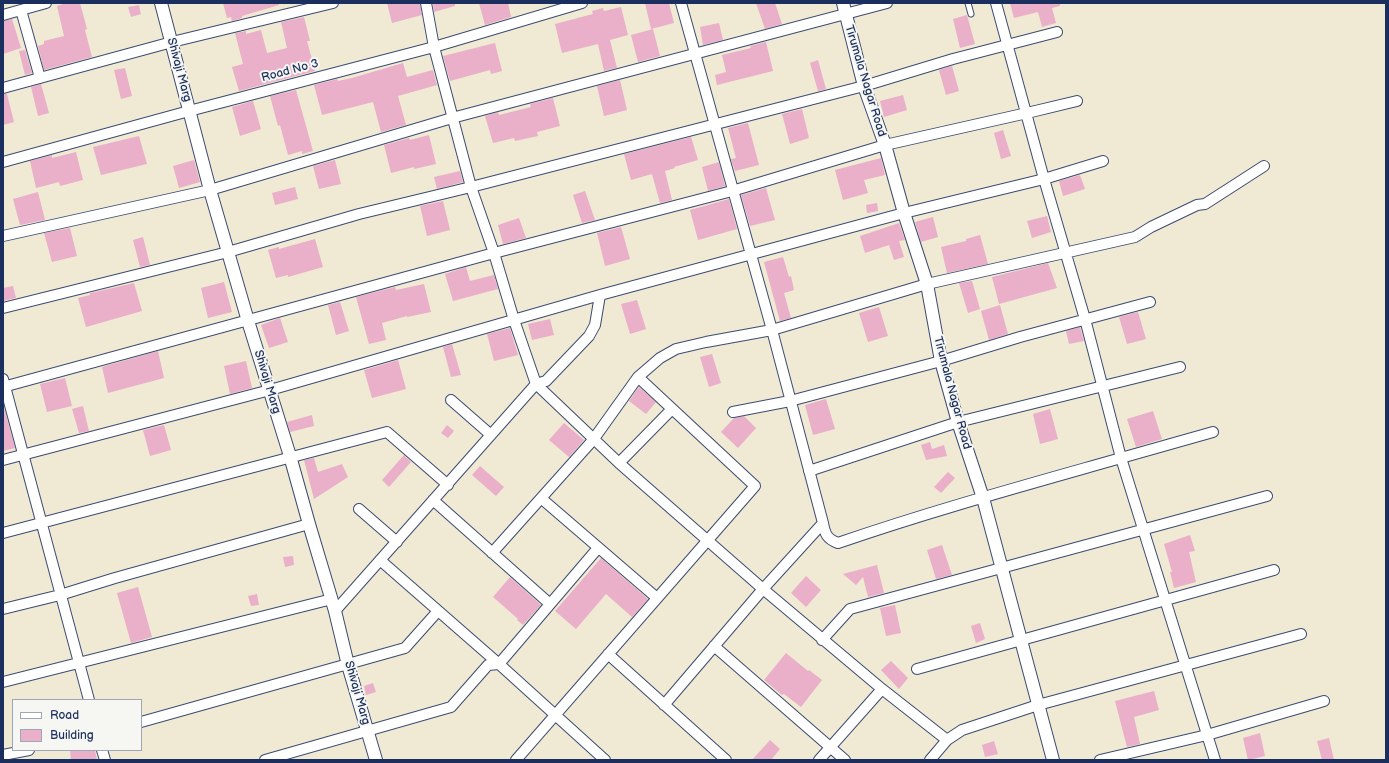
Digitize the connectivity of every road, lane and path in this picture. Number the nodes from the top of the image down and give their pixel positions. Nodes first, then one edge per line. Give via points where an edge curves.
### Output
1 (46, 3) edge
2 (161, 3) edge
3 (333, 3) edge
4 (426, 3) edge
5 (582, 3) edge
6 (680, 3) edge
7 (887, 3) edge
8 (968, 3) edge
9 (996, 3) edge
10 (844, 9) edge
11 (21, 10) junction
12 (971, 14) dead end
13 (3, 15) edge
14 (1057, 32) dead end
15 (172, 42) junction
16 (1007, 45) junction
17 (434, 47) junction
18 (694, 54) junction
19 (40, 78) junction
20 (864, 86) junction
21 (3, 88) edge
22 (1077, 101) dead end
23 (189, 111) junction
24 (1027, 113) junction
25 (452, 118) junction
26 (714, 125) junction
27 (884, 145) junction
28 (1103, 161) dead end
29 (3, 162) edge
30 (1264, 166) dead end
31 (1044, 179) junction
32 (471, 187) junction
33 (210, 190) junction
34 (732, 191) junction
35 (904, 213) junction
36 (3, 236) edge
37 (228, 252) junction
38 (1065, 252) junction
39 (494, 253) junction
40 (750, 255) junction
41 (927, 284) junction
42 (600, 295) junction
43 (1150, 302) dead end
44 (3, 308) edge
45 (1085, 319) junction
46 (248, 320) junction
47 (514, 320) junction
48 (772, 330) junction
49 (941, 361) junction
50 (1180, 367) dead end
51 (638, 377) junction
52 (4, 384) edge
53 (536, 384) junction
54 (1102, 386) junction
55 (270, 390) junction
56 (451, 400) dead end
57 (790, 401) junction
58 (672, 409) junction
59 (733, 412) dead end
60 (958, 422) junction
61 (1213, 432) dead end
62 (492, 435) junction
63 (593, 440) junction
64 (24, 455) junction
65 (290, 456) junction
66 (1121, 458) junction
67 (3, 460) edge
68 (619, 463) junction
69 (809, 471) junction
70 (448, 485) junction
71 (1268, 496) dead end
72 (983, 498) junction
73 (542, 499) junction
74 (433, 500) junction
75 (359, 509) dead end
76 (823, 522) junction
77 (42, 524) junction
78 (309, 524) junction
79 (1143, 529) junction
80 (3, 533) edge
81 (708, 540) junction
82 (397, 542) junction
83 (598, 548) junction
84 (492, 553) junction
85 (380, 560) junction
86 (1000, 568) junction
87 (1274, 570) dead end
88 (763, 589) junction
89 (60, 595) junction
90 (656, 598) junction
91 (332, 599) junction
92 (1165, 600) junction
93 (550, 604) junction
94 (3, 609) edge
95 (335, 611) junction
96 (438, 611) junction
97 (1301, 634) dead end
98 (1021, 639) junction
99 (822, 640) junction
100 (714, 646) junction
101 (608, 654) junction
102 (78, 662) junction
103 (499, 664) junction
104 (348, 665) junction
105 (1186, 666) junction
106 (917, 668) dead end
107 (3, 682) edge
108 (882, 690) junction
109 (89, 699) edge
110 (1324, 701) dead end
111 (664, 705) junction
112 (1038, 705) junction
113 (554, 715) junction
114 (142, 722) edge
115 (367, 731) junction
116 (1207, 735) junction
117 (947, 740) junction
118 (830, 747) junction
119 (25, 751) edge
120 (3, 756) edge
121 (265, 760) edge
122 (376, 760) edge
123 (516, 760) edge
124 (604, 760) edge
125 (726, 760) edge
126 (819, 760) edge
127 (845, 760) edge
128 (930, 760) edge
129 (1053, 760) edge
130 (1100, 760) edge
131 (1215, 760) edge

1 - 11 street
2 - 15 street, Shivaji Marg
3 - 15 street
4 - 17 street
5 - 17 street, Road No 3
6 - 18 street
7 - 10 street
8 - 12 lane
9 - 16 street
10 - 18 street
10 - 20 street, Tirumala Nagar Road
11 - 13 street
11 - 19 street
14 - 16 street
15 - 19 street
15 - 23 street, Shivaji Marg
16 - 20 street
16 - 24 street
17 - 23 street, Road No 3
17 - 25 street
18 - 25 street
18 - 26 street
19 - 21 street
20 - 26 street
20 - 27 street, Tirumala Nagar Road
22 - 24 street
23 - 29 street, Road No 3
23 - 33 street, Shivaji Marg
24 - 27 street
24 - 31 street
25 - 32 street
25 - 33 street
26 - 32 street
26 - 34 street
27 - 34 street
27 - 35 street, Tirumala Nagar Road
28 - 31 street
30 - 38 street via 1205,204 1197,205 1135,237
31 - 35 street
31 - 38 street
32 - 37 street via 359,214
32 - 39 street
33 - 36 street
33 - 37 street, Shivaji Marg
34 - 39 street
34 - 40 street
35 - 40 street
35 - 41 street, Tirumala Nagar Road
37 - 44 street
37 - 46 street, Shivaji Marg
38 - 41 street
38 - 45 street
39 - 46 street
39 - 47 street
40 - 42 street
40 - 48 street
41 - 48 street
41 - 49 street, Tirumala Nagar Road
42 - 47 street
42 - 53 street via 595,325 589,336 546,381
43 - 45 street
45 - 49 street
45 - 54 street
46 - 52 street
46 - 55 street, Shivaji Marg
47 - 53 street
47 - 55 street
48 - 51 street via 676,349 660,358
48 - 57 street
49 - 57 street
49 - 60 street, Tirumala Nagar Road
50 - 54 street
51 - 58 street
51 - 63 street
52 - 64 street
53 - 62 street
53 - 63 street
54 - 60 street
54 - 66 street
55 - 64 street
55 - 65 street, Shivaji Marg
56 - 62 street
57 - 59 street
57 - 69 street
58 - 68 street
58 - 81 street via 755,486
60 - 69 street
60 - 72 street, Tirumala Nagar Road
61 - 66 street
62 - 70 street
63 - 68 street
63 - 73 street
64 - 67 street
64 - 77 street
65 - 70 street via 387,432
65 - 77 street
65 - 78 street, Shivaji Marg
66 - 72 street
66 - 79 street
68 - 81 street
69 - 76 street
70 - 74 street
71 - 79 street
72 - 76 street via 838,543 826,535
72 - 86 street, Tirumala Nagar Road
73 - 83 street
73 - 84 street
74 - 82 street
74 - 84 street
75 - 82 street
76 - 88 street
77 - 80 street
77 - 89 street
78 - 89 street
78 - 91 street, Shivaji Marg
79 - 86 street
79 - 92 street
81 - 88 street
81 - 90 street
82 - 85 street
83 - 90 street
83 - 93 street
84 - 93 street
85 - 95 street
85 - 96 street
86 - 98 street, Tirumala Nagar Road
86 - 99 street via 850,609
87 - 92 street
88 - 99 street
88 - 100 street
89 - 94 street
89 - 102 street
90 - 101 street
91 - 95 street, Shivaji Marg
91 - 102 street
92 - 98 street
92 - 105 street
93 - 103 street
95 - 104 street, Shivaji Marg
96 - 103 street
96 - 104 street via 405,648
97 - 105 street
98 - 106 street
98 - 112 street, Tirumala Nagar Road
99 - 108 street
100 - 111 street
100 - 118 street
101 - 111 street
101 - 113 street
102 - 107 street
102 - 109 street
103 - 113 street
103 - 115 street via 488,665 451,707
104 - 114 street
104 - 115 street, Shivaji Marg
105 - 112 street
105 - 116 street
108 - 117 street
108 - 118 street
110 - 116 street
111 - 125 street
112 - 117 street via 962,730
112 - 129 street, Tirumala Nagar Road
113 - 123 street
113 - 124 street
115 - 121 street
115 - 122 street, Shivaji Marg
116 - 130 street
116 - 131 street
117 - 128 street
118 - 126 street
118 - 127 street
119 - 120 street

